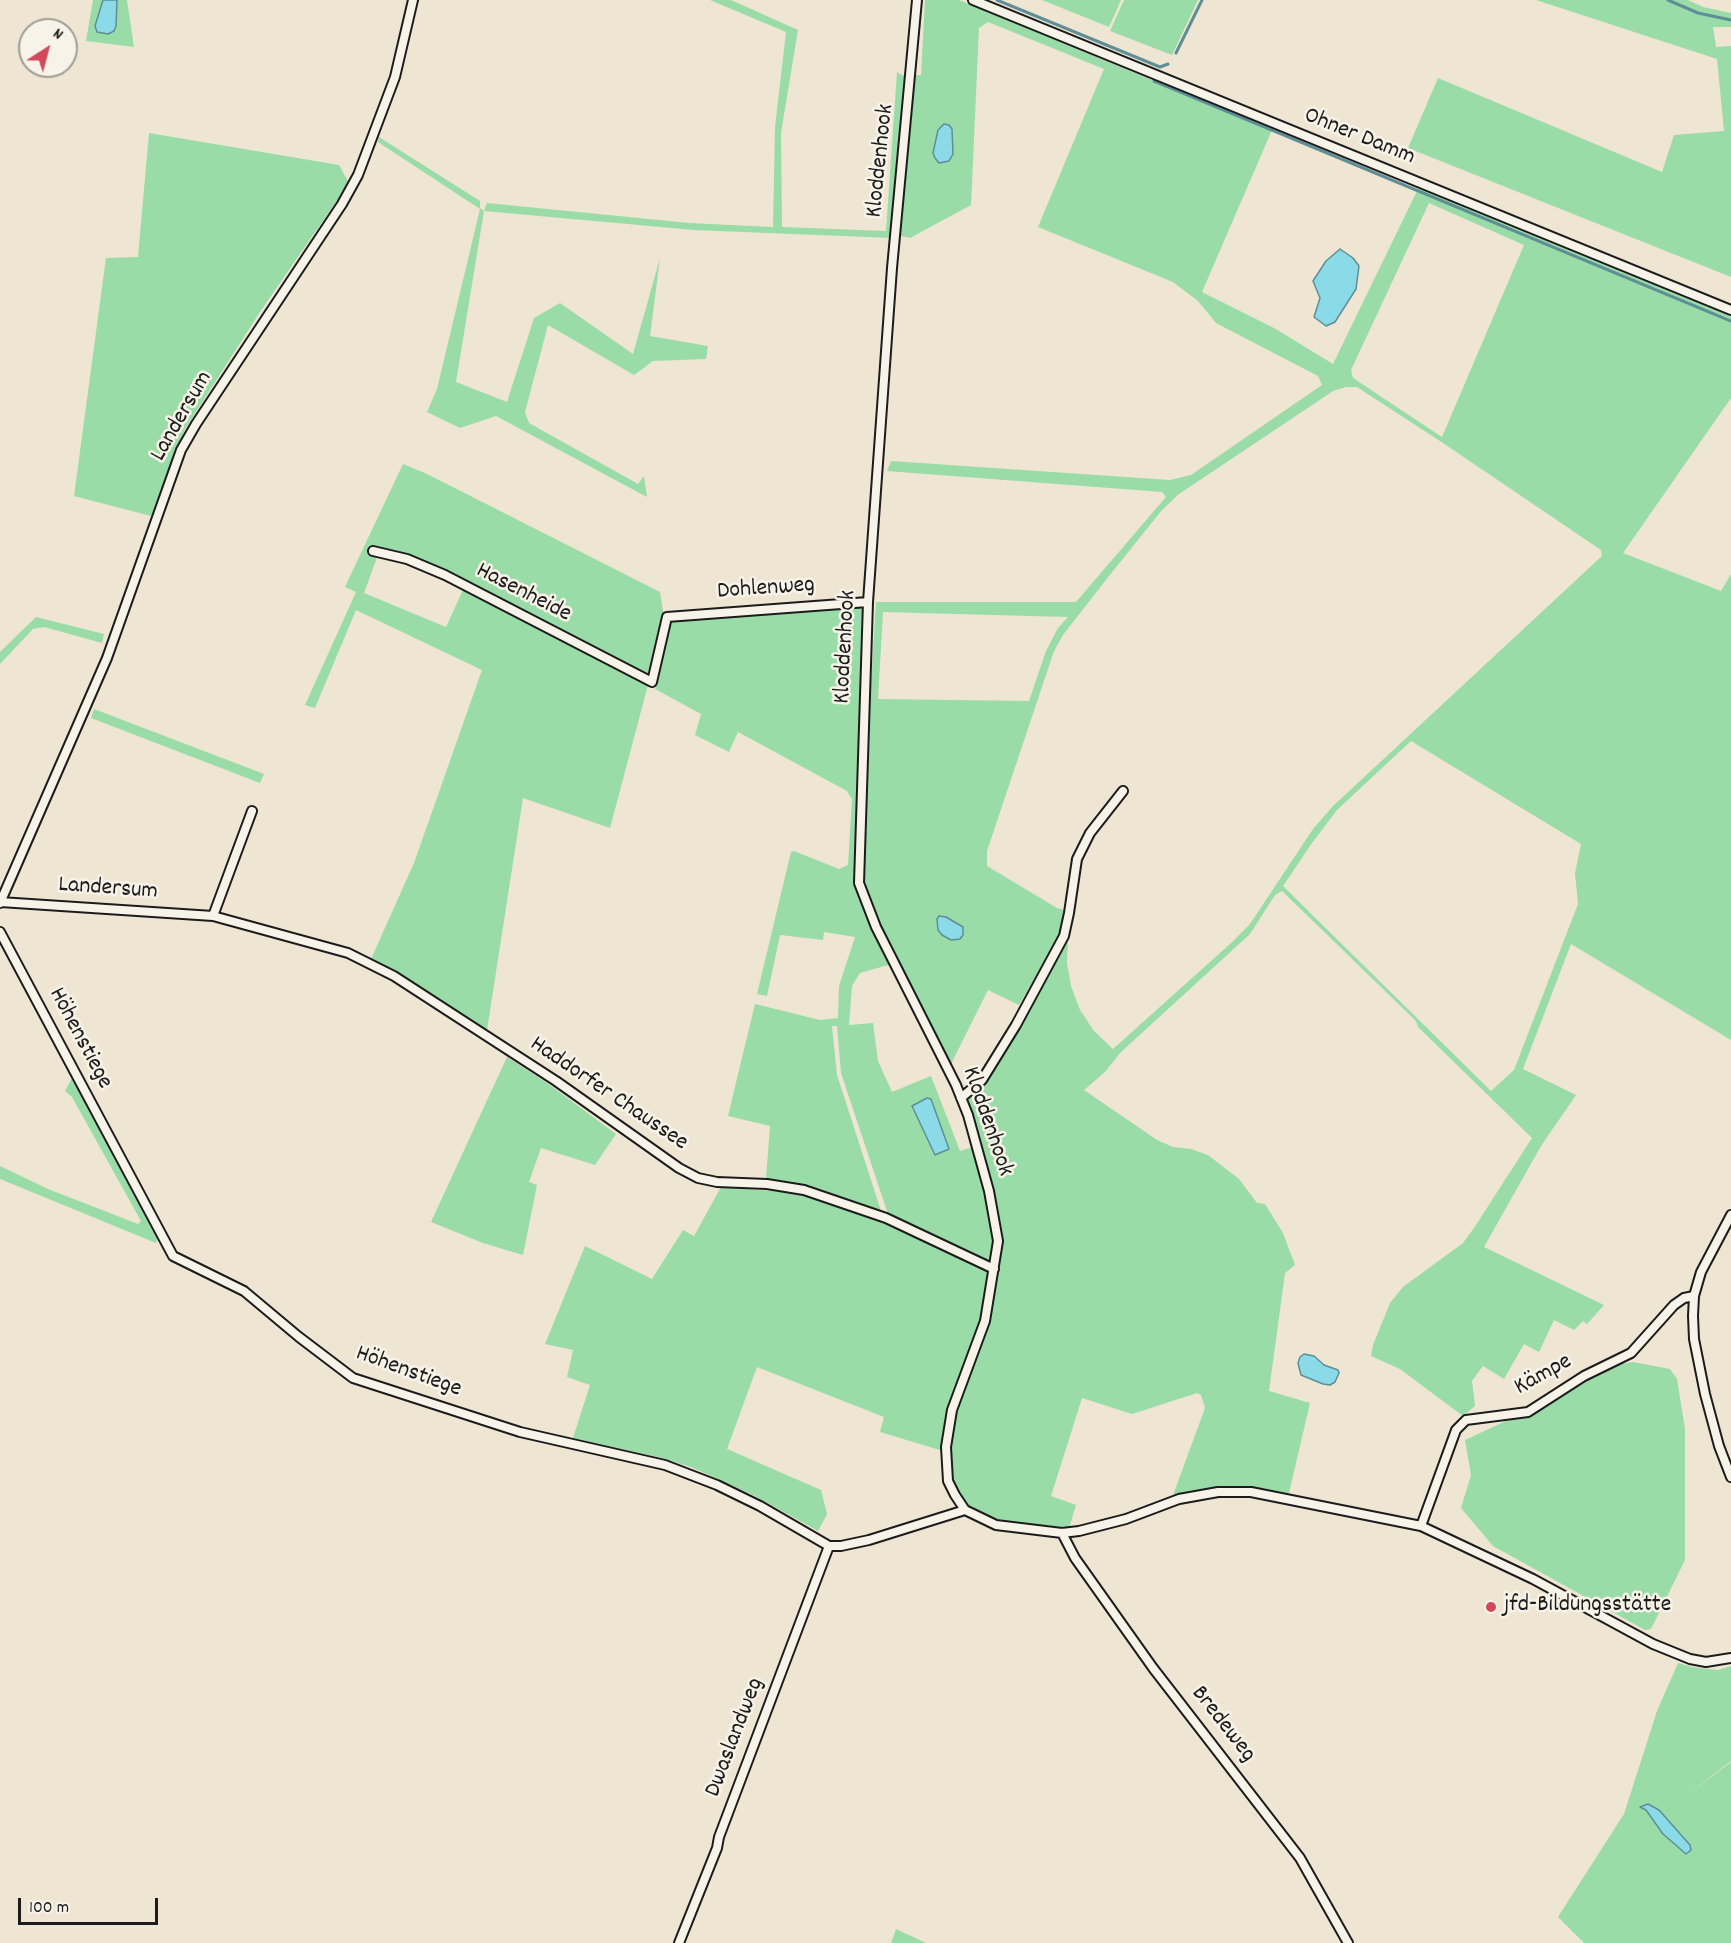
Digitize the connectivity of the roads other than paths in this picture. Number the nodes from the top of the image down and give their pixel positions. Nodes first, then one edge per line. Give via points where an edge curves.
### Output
1 (413, 0) edge
2 (917, 0) edge
3 (973, 0) edge
4 (1731, 310) edge
5 (373, 550) dead end
6 (868, 602) junction
7 (667, 617) joint
8 (1123, 791) dead end
9 (252, 811) dead end
10 (0, 902) edge
11 (213, 916) junction
12 (0, 932) edge
13 (961, 1098) junction
14 (1731, 1215) edge
15 (994, 1269) junction
16 (1694, 1296) junction
17 (1731, 1477) edge
18 (965, 1510) junction
19 (1421, 1526) junction
20 (1062, 1533) junction
21 (828, 1546) junction
22 (1731, 1658) edge
23 (679, 1943) edge
24 (1348, 1943) edge

1 - 10 street, Landersum via 395,77 358,175 181,450 107,658
2 - 6 street, Kloddenhook via 892,268
3 - 4 street, Ohner Damm
5 - 7 street, Hasenheide via 445,575 652,682
6 - 7 street, Dohlenweg
6 - 13 street, Kloddenhook via 859,883 876,927
8 - 13 street via 1090,833 1077,859 1064,936 1005,1044 982,1080
9 - 11 street
10 - 11 street, Landersum
11 - 15 street, Haddorfer Chaussee via 348,953 394,976 698,1178 804,1190 886,1218
12 - 21 street, Höhenstiege via 173,1256 244,1291 353,1378 520,1432 665,1465 760,1506
13 - 15 street, Kloddenhook via 989,1191 998,1241
14 - 16 street via 1701,1272
15 - 18 street, Kloddenhook via 985,1322 952,1410 946,1447 948,1480
16 - 17 street via 1694,1339 1705,1394
16 - 19 street, Kämpe via 1674,1305 1631,1353 1584,1376 1528,1412 1466,1420 1456,1430
18 - 20 street via 996,1525
18 - 21 street via 869,1540
19 - 20 street via 1251,1492 1218,1492 1179,1499 1126,1519
19 - 22 street via 1533,1579 1653,1644 1706,1662
20 - 24 street, Bredeweg via 1075,1558 1153,1668 1300,1858
21 - 23 street, Dwaslandweg

